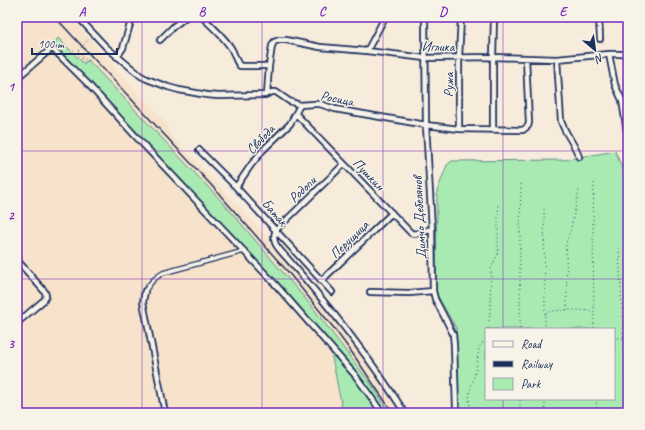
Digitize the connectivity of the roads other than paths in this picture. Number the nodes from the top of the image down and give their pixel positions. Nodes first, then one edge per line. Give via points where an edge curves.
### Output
1 (78, 17) edge
2 (186, 17) edge
3 (202, 17) edge
4 (385, 17) edge
5 (425, 17) edge
6 (461, 17) edge
7 (494, 17) edge
8 (598, 17) edge
9 (131, 21) dead end
10 (600, 39) dead end
11 (160, 40) dead end
12 (367, 51) junction
13 (610, 54) junction
14 (628, 54) edge
15 (117, 57) junction
16 (493, 57) junction
17 (425, 58) junction
18 (459, 58) junction
19 (526, 58) junction
20 (557, 59) junction
21 (269, 66) junction
22 (17, 78) edge
23 (267, 94) junction
24 (300, 105) junction
25 (296, 114) junction
26 (426, 125) junction
27 (459, 130) junction
28 (493, 130) junction
29 (628, 139) edge
30 (199, 150) dead end
31 (578, 157) dead end
32 (344, 164) junction
33 (236, 187) junction
34 (392, 213) junction
35 (432, 229) junction
36 (276, 230) junction
37 (244, 251) junction
38 (17, 260) edge
39 (321, 281) junction
40 (145, 291) joint
41 (433, 291) junction
42 (332, 292) dead end
43 (370, 292) dead end
44 (17, 323) edge
45 (17, 407) edge
46 (20, 413) edge
47 (165, 413) edge
48 (382, 413) edge
49 (405, 413) edge
50 (454, 413) edge

1 - 15 street, Росица
2 - 11 street
3 - 21 street via 226,40 240,66
4 - 12 street
5 - 17 street, Димчо Дебелянов
6 - 18 street, Ружа
7 - 16 street
8 - 10 street
9 - 15 street via 123,48
12 - 17 street, Иглика
12 - 21 street, Иглика via 279,40 272,46
13 - 14 street, Иглика
13 - 20 street, Иглика
13 - 29 street via 616,85 622,100
15 - 23 street, Росица via 141,76 179,90 218,96
16 - 18 street, Иглика
16 - 19 street, Иглика
16 - 28 street
17 - 18 street, Иглика
17 - 26 street, Димчо Дебелянов
18 - 27 street, Ружа
19 - 20 street, Иглика
19 - 28 street, Росица via 528,126 523,130
20 - 31 street via 561,120 577,150
21 - 23 street
22 - 37 street via 52,48
23 - 24 street, Росица via 276,92
24 - 25 street, Свобода
24 - 26 street, Росица via 320,104
25 - 32 street, Пушкин
25 - 33 street, Свобода via 290,124 255,160
26 - 27 street, Росица
26 - 35 street, Димчо Дебелянов
27 - 28 street, Росица
30 - 33 street, Батак
32 - 34 street, Пушкин
32 - 36 street, Родопи
33 - 36 street, Батак
34 - 35 street, Пушкин via 411,233
34 - 39 street, Перущица
35 - 41 street, Димчо Дебелянов
36 - 39 street, Батак
36 - 49 street via 273,235 277,247 344,327
37 - 40 street via 163,273 156,276
37 - 48 street via 355,375
38 - 44 street via 46,296
39 - 42 street, Батак
40 - 47 street via 143,302
41 - 43 street
41 - 50 street, Димчо Дебелянов via 452,334 454,345
45 - 46 street

